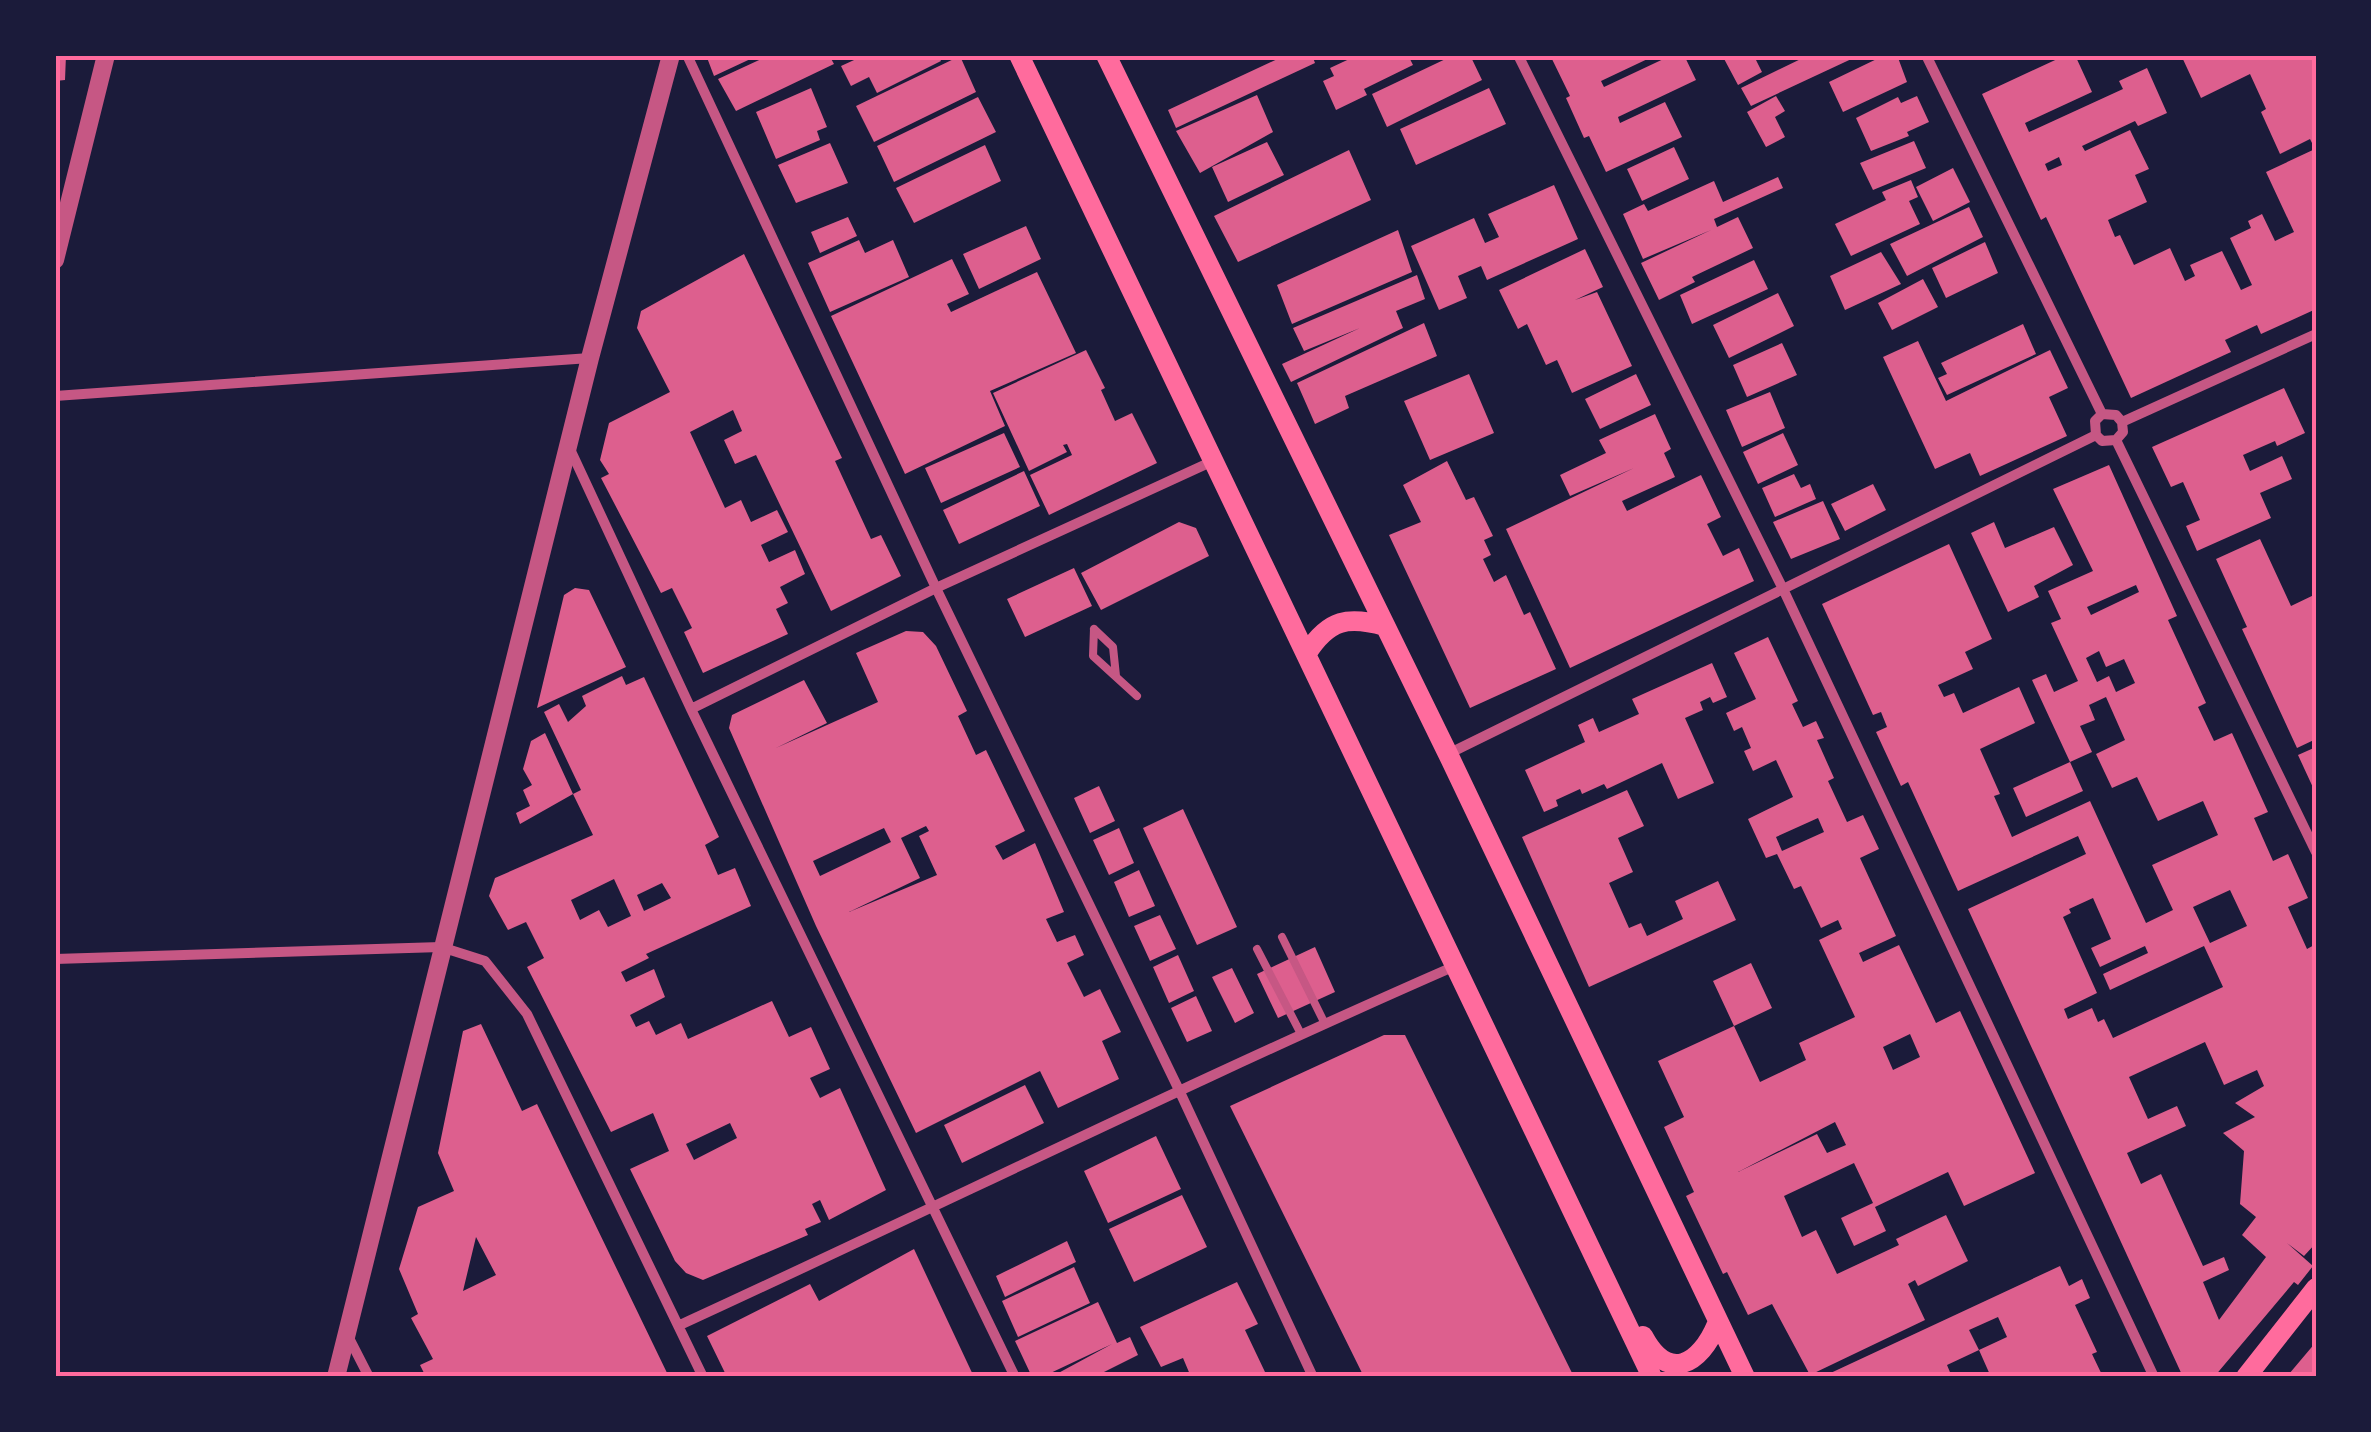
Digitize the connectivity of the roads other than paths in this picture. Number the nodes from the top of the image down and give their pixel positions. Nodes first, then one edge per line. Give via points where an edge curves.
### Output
1 (106, 55) edge
2 (671, 55) edge
3 (687, 55) edge
4 (1019, 55) edge
5 (1106, 55) edge
6 (1518, 55) edge
7 (1926, 55) edge
8 (55, 260) edge
9 (2316, 334) edge
10 (590, 358) junction
11 (55, 396) edge
12 (2102, 414) junction
13 (2122, 422) junction
14 (2096, 435) junction
15 (2116, 440) junction
16 (569, 448) junction
17 (1213, 461) junction
18 (936, 588) junction
19 (1784, 591) junction
20 (1385, 626) junction
21 (1307, 653) junction
22 (1116, 676) junction
23 (1137, 696) dead end
24 (691, 708) junction
25 (1448, 754) junction
26 (2316, 852) edge
27 (1282, 938) dead end
28 (441, 947) junction
29 (1257, 949) dead end
30 (55, 959) edge
31 (1455, 966) junction
32 (1325, 1024) junction
33 (1301, 1034) junction
34 (1179, 1090) junction
35 (934, 1208) junction
36 (1595, 1264) junction
37 (2316, 1288) edge
38 (1717, 1324) junction
39 (680, 1325) junction
40 (346, 1330) junction
41 (336, 1377) edge
42 (368, 1377) edge
43 (703, 1377) edge
44 (1015, 1377) edge
45 (1313, 1377) edge
46 (1652, 1377) edge
47 (1745, 1377) edge
48 (2154, 1377) edge
49 (2246, 1377) edge

1 - 8 street
2 - 10 street
3 - 18 street
4 - 17 main road
5 - 20 main road
6 - 19 street
7 - 12 street
9 - 13 street
10 - 11 street
10 - 16 street
12 - 13 street
12 - 14 street
13 - 15 street
14 - 15 street
14 - 19 street
15 - 26 street
16 - 24 street
16 - 28 street
17 - 18 street
17 - 21 main road
18 - 24 street
18 - 34 street
19 - 25 street
19 - 48 street
20 - 21 main road via 1340,622
20 - 25 main road
21 - 31 main road
22 - 22 lane via 1113,647 1094,629 1093,656
22 - 23 lane
24 - 35 street
25 - 38 main road
27 - 32 lane
28 - 30 street
28 - 39 street via 485,962 527,1014
28 - 40 street
29 - 33 lane
31 - 32 street
31 - 36 main road
32 - 33 street
33 - 34 street
34 - 35 street
34 - 45 street
35 - 39 street
35 - 44 street
36 - 38 main road via 1653,1356 1672,1365 1692,1360 1708,1346
36 - 46 main road
37 - 49 main road
38 - 47 main road
39 - 43 street
40 - 41 street
40 - 42 street

